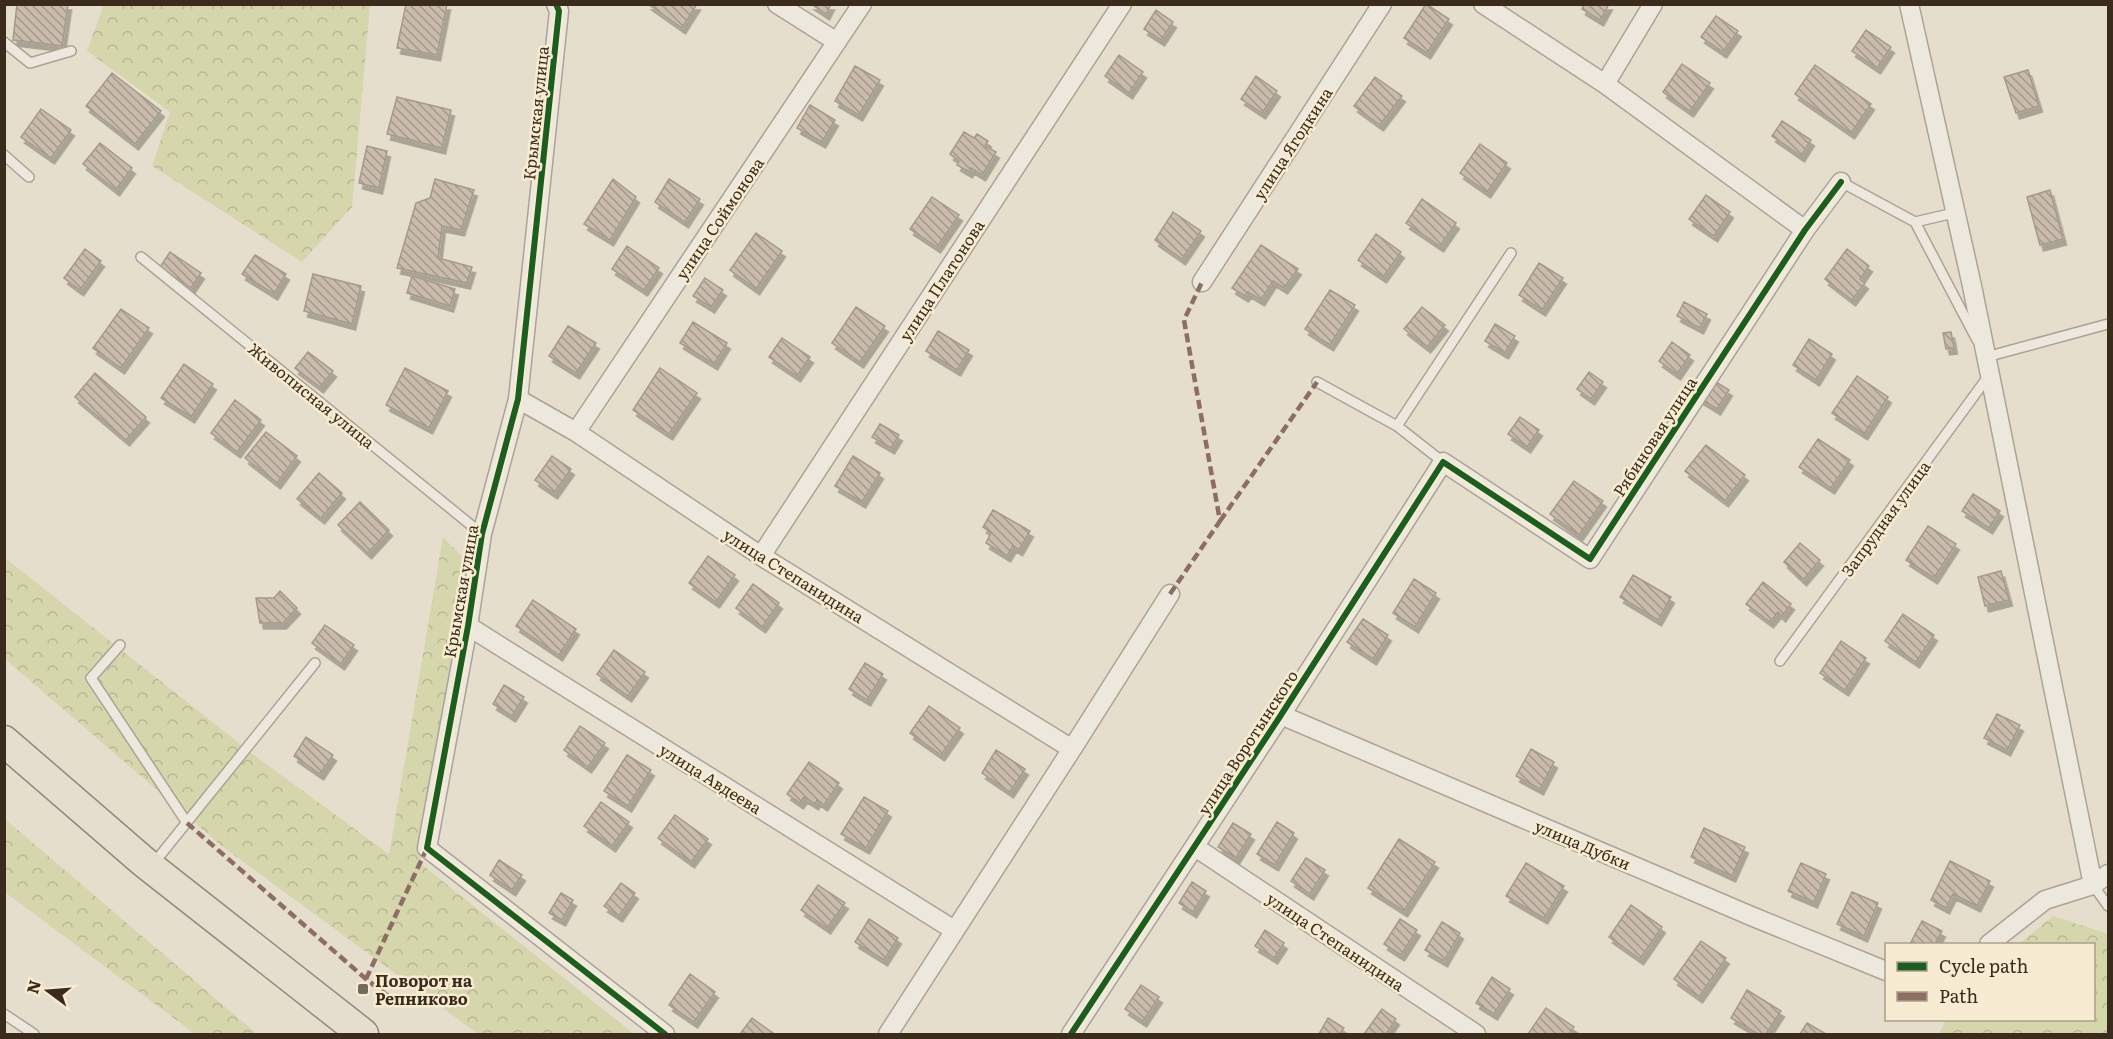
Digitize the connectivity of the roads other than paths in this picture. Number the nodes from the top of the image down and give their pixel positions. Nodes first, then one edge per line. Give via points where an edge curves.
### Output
1 (556, 4) edge
2 (777, 4) edge
3 (862, 4) edge
4 (1122, 4) edge
5 (1382, 4) edge
6 (1483, 4) edge
7 (1653, 4) edge
8 (1909, 4) edge
9 (4, 42) edge
10 (837, 42) junction
11 (71, 51) dead end
12 (1605, 84) junction
13 (4, 155) edge
14 (29, 177) dead end
15 (1841, 182) joint
16 (1954, 213) junction
17 (1915, 222) junction
18 (1805, 230) junction
19 (1511, 253) dead end
20 (141, 257) dead end
21 (1202, 282) dead end
22 (2109, 324) edge
23 (1988, 366) junction
24 (1317, 382) dead end
25 (518, 399) junction
26 (1397, 426) junction
27 (576, 432) junction
28 (1443, 462) junction
29 (482, 534) junction
30 (761, 556) junction
31 (1170, 594) dead end
32 (468, 626) junction
33 (120, 645) dead end
34 (1780, 661) dead end
35 (315, 663) dead end
36 (1281, 716) junction
37 (4, 741) edge
38 (1072, 749) junction
39 (187, 823) junction
40 (1195, 847) junction
41 (151, 867) junction
42 (2109, 874) edge
43 (2093, 885) junction
44 (2109, 906) edge
45 (954, 930) junction
46 (1991, 943) edge
47 (1885, 970) edge
48 (4, 1014) edge
49 (1079, 1032) edge
50 (34, 1035) edge
51 (363, 1035) edge
52 (665, 1035) edge
53 (888, 1035) edge
54 (1476, 1035) edge

1 - 25 street, Крымская улица via 559,11
2 - 10 street
3 - 10 street, улица Соймонова
4 - 30 street, улица Платонова
5 - 21 street, улица Ягодкина
6 - 12 street
7 - 12 street
8 - 16 street
9 - 11 lane via 30,63
10 - 27 street, улица Соймонова
12 - 18 street
13 - 14 lane
15 - 17 lane
15 - 18 street, Рябиновая улица
16 - 17 lane
16 - 23 street
17 - 23 lane
18 - 28 street, Рябиновая улица via 1590,559
19 - 26 lane
20 - 29 lane, Живописная улица
22 - 23 lane
23 - 34 lane, Запрудная улица
23 - 43 street
24 - 26 lane
25 - 27 street, улица Степанидина
25 - 29 street, Крымская улица
26 - 28 lane
27 - 30 street, улица Степанидина
28 - 36 street, улица Воротынского
29 - 32 street, Крымская улица
30 - 38 street, улица Степанидина
31 - 38 street
32 - 45 street, улица Авдеева
32 - 52 street, Крымская улица via 427,848
33 - 39 lane via 91,678
35 - 39 lane
36 - 40 street, улица Воротынского
36 - 47 street, улица Дубки
37 - 41 main road
38 - 45 street
39 - 41 lane
40 - 49 street, улица Воротынского
40 - 54 street, улица Степанидина
41 - 51 main road
42 - 43 street
43 - 44 lane
43 - 46 street via 2045,900
45 - 53 street
48 - 50 lane

